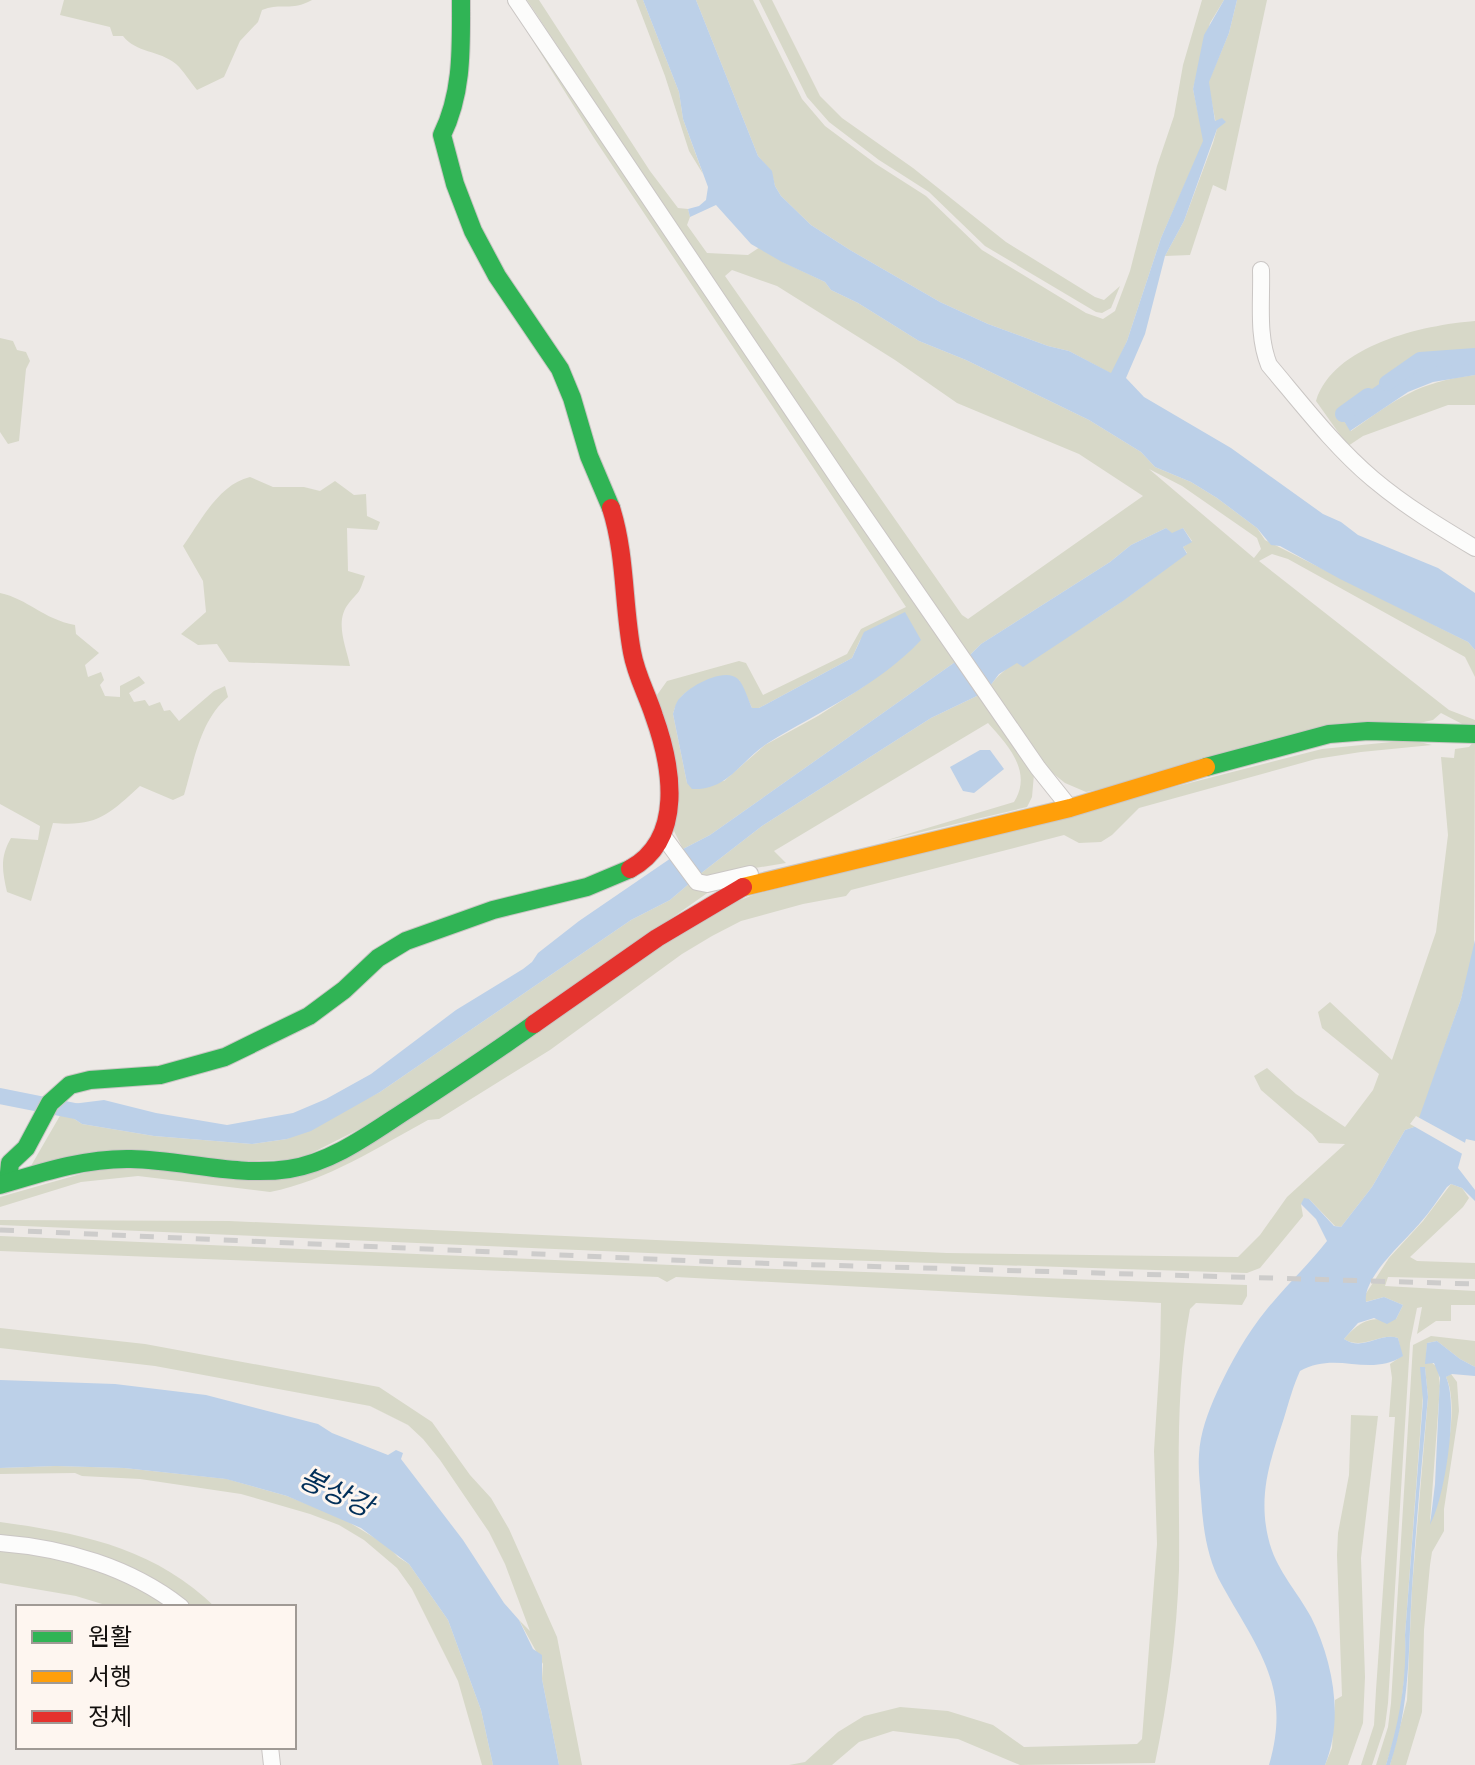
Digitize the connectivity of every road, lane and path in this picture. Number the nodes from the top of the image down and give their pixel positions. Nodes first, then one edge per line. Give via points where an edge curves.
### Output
1 (461, 0) edge
2 (516, 0) edge
3 (1261, 270) dead end
4 (1475, 548) edge
5 (1475, 734) edge
6 (1070, 808) junction
7 (663, 836) junction
8 (792, 874) junction
9 (4, 1184) edge
10 (0, 1543) edge
11 (178, 1605) edge

1 - 7 street via 457,87 442,135 460,202 489,264 569,386 612,510 631,653 663,748 668,801
2 - 6 street via 837,477
3 - 4 street via 1261,334 1269,365 1373,479
5 - 6 street via 1329,734
6 - 8 street
7 - 8 street via 697,882 767,871
7 - 9 street via 645,859 597,883 440,927 391,948 326,1005 229,1055 165,1075 72,1085 49,1104 24,1151 10,1163
8 - 9 street via 737,888 691,915 454,1079 326,1158 301,1167 254,1170 104,1159
10 - 11 street via 92,1561 148,1584

